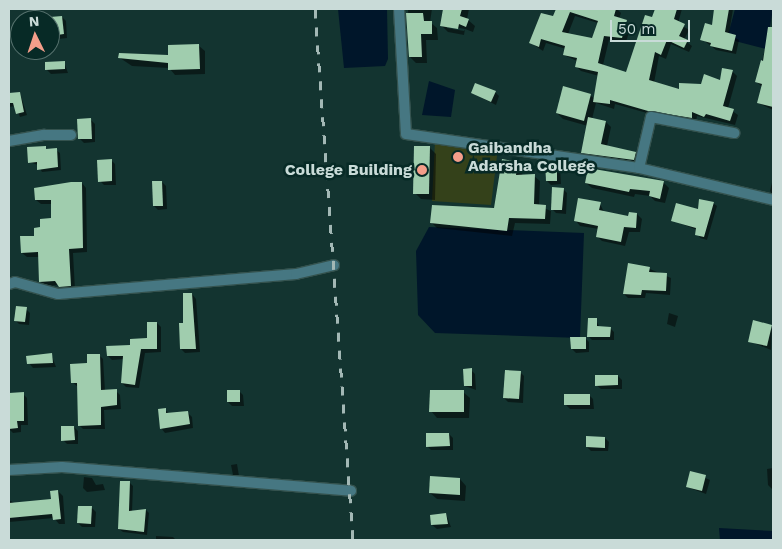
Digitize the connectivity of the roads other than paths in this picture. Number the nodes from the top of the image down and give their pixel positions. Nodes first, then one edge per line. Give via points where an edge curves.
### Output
1 (399, 9) edge
2 (734, 133) dead end
3 (71, 135) dead end
4 (9, 141) edge
5 (640, 168) junction
6 (773, 200) edge
7 (334, 265) dead end
8 (9, 284) edge
9 (9, 470) edge
10 (351, 491) dead end

1 - 5 street via 406,134
2 - 5 street via 650,117
3 - 4 street via 44,135
5 - 6 street
7 - 8 street via 296,274 58,294 15,282
9 - 10 street via 62,467

